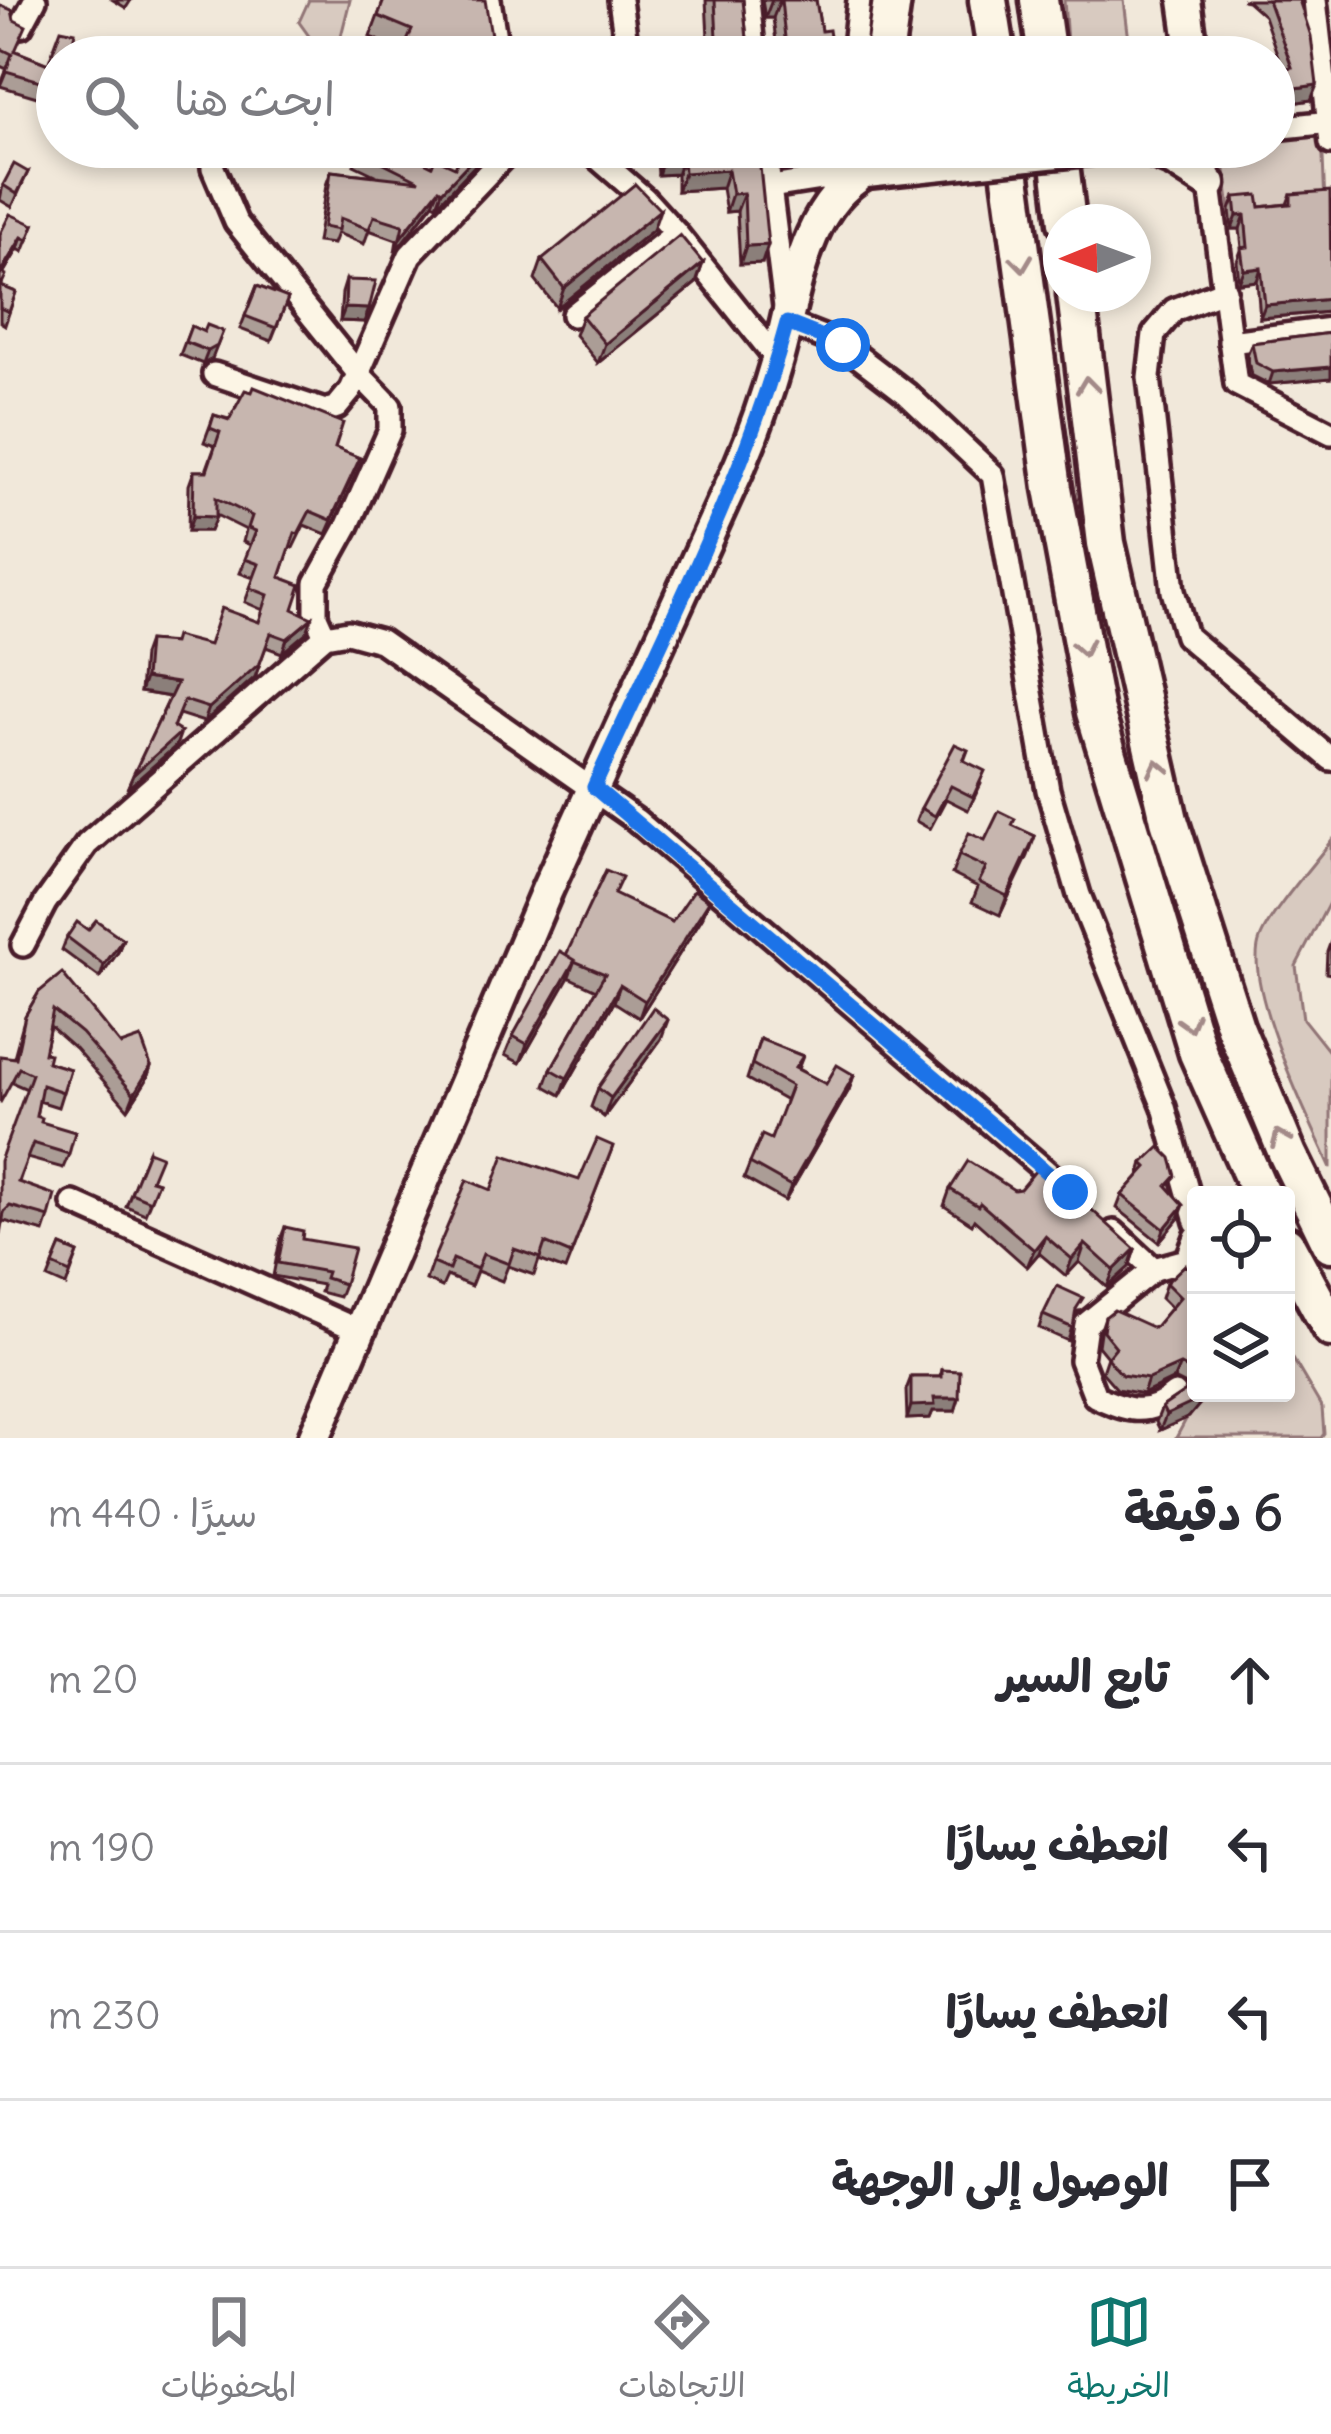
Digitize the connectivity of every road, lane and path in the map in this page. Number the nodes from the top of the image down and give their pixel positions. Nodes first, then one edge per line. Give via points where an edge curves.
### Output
1 (35, 0) edge
2 (489, 0) edge
3 (620, 0) edge
4 (748, 0) edge
5 (860, 0) edge
6 (892, 0) edge
7 (988, 0) edge
8 (1039, 0) edge
9 (1185, 0) edge
10 (1315, 0) edge
11 (21, 26) edge
12 (495, 36) edge
13 (625, 36) edge
14 (752, 36) edge
15 (856, 36) edge
16 (887, 36) edge
17 (994, 36) edge
18 (1044, 36) edge
19 (1190, 36) edge
20 (1295, 128) edge
21 (1330, 129) edge
22 (213, 168) edge
23 (493, 168) edge
24 (609, 168) edge
25 (768, 168) edge
26 (1010, 168) edge
27 (1061, 168) edge
28 (1185, 168) edge
29 (1208, 168) edge
30 (849, 169) edge
31 (1210, 184) junction
32 (771, 187) junction
33 (1065, 204) edge
34 (676, 233) junction
35 (1225, 290) junction
36 (1078, 312) edge
37 (573, 315) dead end
38 (787, 323) junction
39 (1331, 329) edge
40 (1230, 342) junction
41 (777, 359) junction
42 (357, 372) junction
43 (214, 374) dead end
44 (1331, 433) edge
45 (325, 636) junction
46 (1331, 759) edge
47 (594, 787) junction
48 (23, 945) dead end
49 (1257, 1186) edge
50 (1187, 1190) edge
51 (1070, 1192) edge
52 (73, 1203) dead end
53 (1104, 1223) edge
54 (1331, 1243) edge
55 (1187, 1260) edge
56 (1295, 1263) edge
57 (1154, 1269) junction
58 (1331, 1328) edge
59 (360, 1331) junction
60 (1175, 1394) edge
61 (314, 1438) edge

1 - 11 street
2 - 12 street
3 - 13 street
4 - 14 street
5 - 15 street
6 - 16 highway
7 - 17 highway
8 - 18 highway
9 - 19 main road
10 - 21 street
20 - 21 street
22 - 42 street via 236,222
23 - 42 street via 410,255
24 - 34 street
25 - 32 street
26 -> 49 highway via 1053,488 1095,712 1198,1053
27 - 33 highway
28 - 31 main road
29 - 31 street
30 - 32 street
30 - 38 main road via 808,246
31 - 35 street
32 - 38 street
34 - 37 street
34 - 41 street
35 - 40 street
35 - 46 street via 1174,310 1154,334 1149,377 1173,590 1186,636
54 -> 36 highway via 1235,1027 1169,820 1106,543
38 - 41 main road
38 - 50 street via 843,345 994,476 1048,790
39 - 40 street
40 - 44 street via 1236,384
41 - 47 main road via 740,465
42 - 43 street via 351,390 325,411
42 - 45 street via 390,406 390,430 316,583
45 - 47 street via 348,632 381,641
45 - 48 street via 87,844
47 - 51 street
47 - 59 main road
52 - 59 street
53 - 57 street
55 - 57 street
56 - 58 highway
57 - 60 street via 1086,1324 1081,1360 1095,1396 1130,1413
59 - 61 main road

